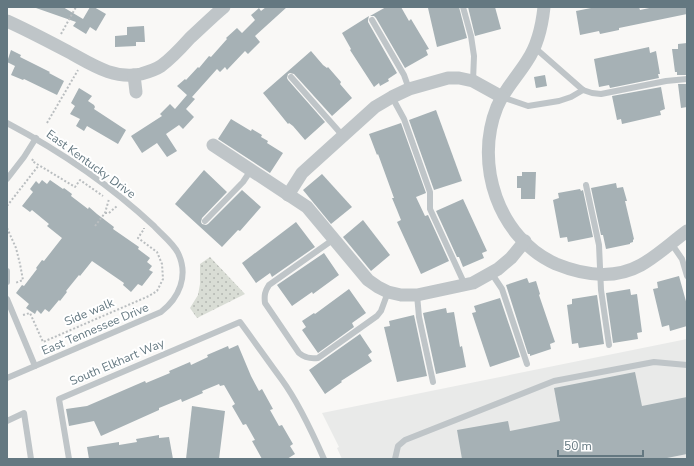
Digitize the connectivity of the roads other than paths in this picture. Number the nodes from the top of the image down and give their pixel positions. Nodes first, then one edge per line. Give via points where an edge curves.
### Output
1 (224, 7) edge
2 (463, 7) edge
3 (544, 7) edge
4 (372, 20) dead end
5 (7, 21) edge
6 (534, 47) junction
7 (134, 75) junction
8 (291, 77) dead end
9 (687, 79) edge
10 (473, 81) junction
11 (409, 89) junction
12 (583, 90) junction
13 (136, 92) dead end
14 (392, 97) junction
15 (502, 97) junction
16 (7, 123) edge
17 (343, 136) junction
18 (36, 138) junction
19 (213, 146) dead end
20 (251, 170) junction
21 (9, 172) edge
22 (7, 179) edge
23 (586, 185) dead end
24 (288, 195) junction
25 (205, 221) dead end
26 (687, 231) edge
27 (334, 239) junction
28 (525, 241) junction
29 (671, 243) junction
30 (7, 271) edge
31 (492, 274) junction
32 (600, 274) junction
33 (687, 276) edge
34 (10, 283) edge
35 (465, 285) junction
36 (181, 287) joint
37 (388, 292) junction
38 (417, 296) junction
39 (7, 299) edge
40 (609, 345) dead end
41 (527, 364) dead end
42 (687, 365) edge
43 (35, 366) junction
44 (7, 378) edge
45 (433, 382) dead end
46 (7, 421) edge
47 (31, 459) edge
48 (69, 459) edge
49 (324, 459) edge
50 (395, 459) edge

1 - 7 street via 160,67
2 - 10 lane via 474,56
3 - 6 street
4 - 11 lane via 404,75
5 - 7 street via 100,70
6 - 12 lane
6 - 15 street
7 - 13 street
8 - 17 lane
9 - 12 lane via 601,94
10 - 11 street via 448,78
10 - 15 street
11 - 14 street
12 - 15 lane via 559,101 528,106
14 - 17 street via 375,107
14 - 35 lane via 404,119 430,192 430,208
15 - 28 street via 490,132 490,176 503,212
16 - 18 lane
17 - 24 street via 302,173
18 - 21 lane, East Kentucky Drive via 24,158
18 - 36 lane, East Kentucky Drive via 105,185 172,245 182,266
19 - 20 street
20 - 24 street
20 - 25 lane via 243,182
21 - 22 lane, East Kentucky Drive
23 - 32 lane via 598,245
24 - 27 street via 307,207
26 - 29 street
27 - 37 street via 368,280
27 - 37 lane via 265,290 265,303 299,353 311,359 318,358 377,316 382,311
28 - 31 street via 511,258
28 - 32 street via 536,252 570,270
29 - 32 street via 641,265 627,271
29 - 33 lane via 682,259
30 - 34 lane
31 - 35 street
31 - 41 lane via 502,289
32 - 40 lane
35 - 38 street
36 - 43 lane, East Tennessee Drive via 161,312
37 - 38 street
38 - 45 lane
39 - 43 lane
42 - 50 lane via 654,362 554,381 405,440 398,446
43 - 44 lane, East Tennessee Drive
46 - 47 lane via 24,413
48 - 49 lane, South Elkhart Way via 59,399 240,322 282,380 301,411

